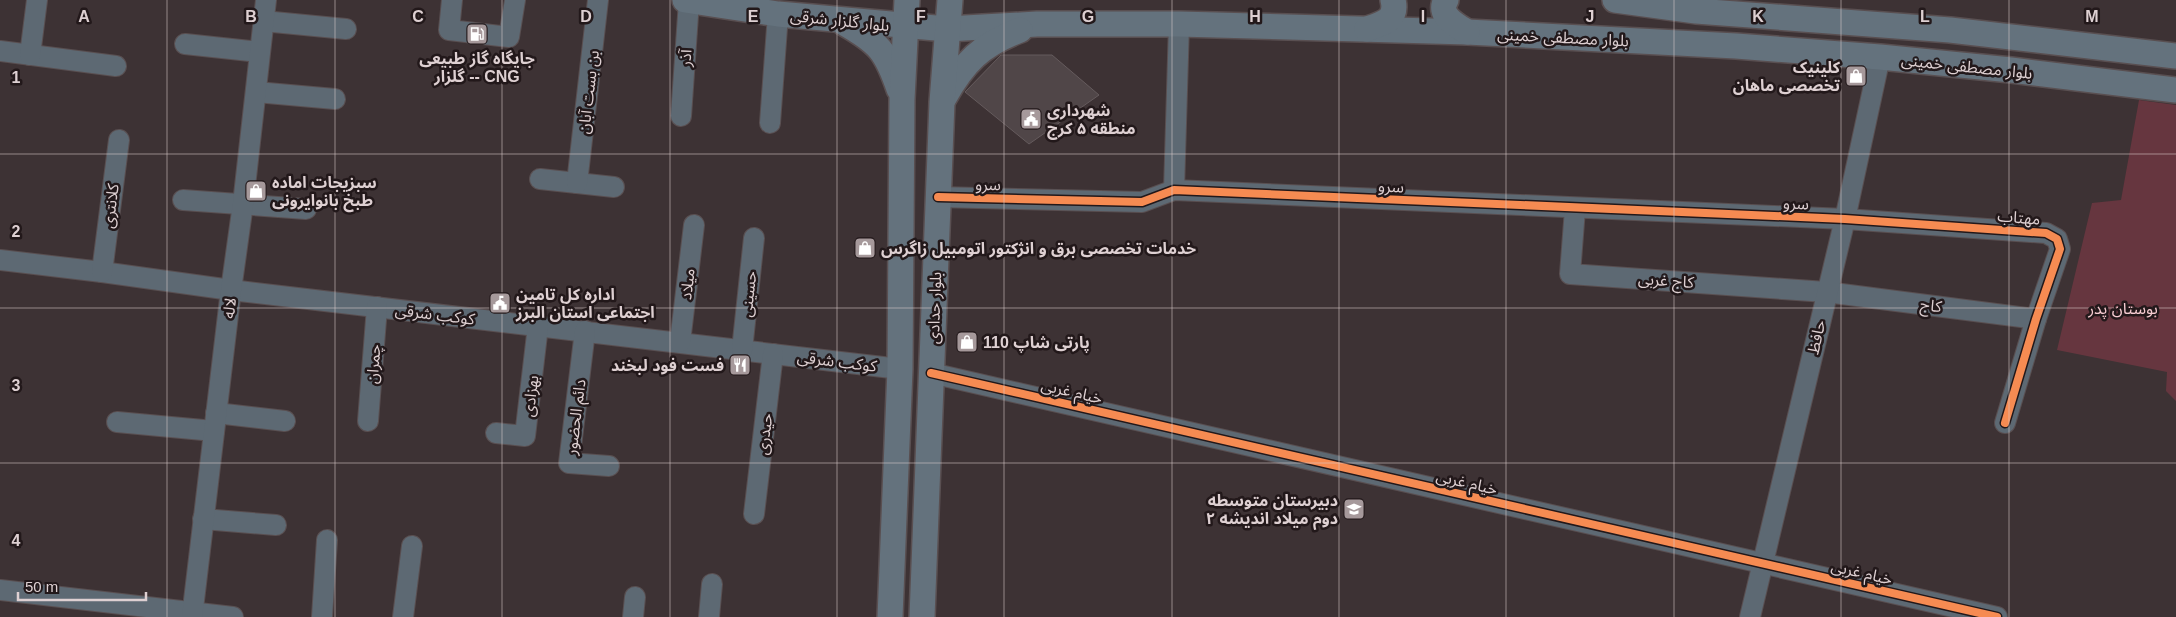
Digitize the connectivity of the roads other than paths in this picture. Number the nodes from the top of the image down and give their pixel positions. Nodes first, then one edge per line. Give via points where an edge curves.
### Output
1 (37, 0) edge
2 (266, 0) edge
3 (452, 0) edge
4 (514, 0) edge
5 (598, 0) edge
6 (687, 0) edge
7 (907, 0) edge
8 (950, 0) edge
9 (1393, 0) edge
10 (1446, 0) edge
11 (1615, 0) edge
12 (778, 14) junction
13 (840, 20) junction
14 (263, 21) junction
15 (1037, 24) junction
16 (1179, 24) junction
17 (905, 26) junction
18 (346, 29) dead end
19 (948, 29) junction
20 (1367, 29) junction
21 (1467, 32) junction
22 (184, 44) dead end
23 (0, 51) edge
24 (260, 52) junction
25 (30, 55) junction
26 (2176, 56) edge
27 (1880, 57) junction
28 (116, 66) dead end
29 (2176, 90) edge
30 (256, 92) junction
31 (902, 98) junction
32 (335, 99) dead end
33 (942, 102) junction
34 (681, 116) dead end
35 (770, 123) dead end
36 (119, 140) dead end
37 (540, 179) dead end
38 (577, 183) junction
39 (614, 188) dead end
40 (1174, 190) junction
41 (938, 197) junction
42 (183, 200) dead end
43 (243, 204) junction
44 (306, 209) dead end
45 (1574, 209) junction
46 (1845, 218) junction
47 (694, 225) dead end
48 (754, 238) dead end
49 (0, 260) edge
50 (102, 272) junction
51 (231, 290) junction
52 (1826, 292) junction
53 (377, 307) junction
54 (2036, 319) junction
55 (538, 326) junction
56 (585, 332) junction
57 (680, 342) junction
58 (742, 350) junction
59 (773, 354) junction
60 (900, 369) junction
61 (931, 373) junction
62 (285, 421) dead end
63 (368, 421) dead end
64 (117, 422) dead end
65 (215, 422) junction
66 (2005, 423) dead end
67 (496, 432) dead end
68 (610, 466) dead end
69 (754, 514) dead end
70 (203, 519) junction
71 (276, 525) dead end
72 (327, 540) dead end
73 (412, 546) dead end
74 (1763, 564) junction
75 (712, 584) dead end
76 (0, 590) edge
77 (635, 597) dead end
78 (192, 615) edge
79 (233, 617) edge
80 (322, 617) edge
81 (403, 617) edge
82 (633, 617) edge
83 (709, 617) edge
84 (890, 617) edge
85 (922, 617) edge
86 (1750, 617) edge
87 (1997, 617) edge

1 - 25 street
2 - 14 street, لاله
3 - 4 street via 449,30 508,37
5 - 38 street, بن بست آبان
6 - 12 main road, بلوار گلزار شرقی
6 - 34 street, آذر
7 - 17 main road, بلوار حدادی
8 - 19 main road, بلوار حدادی
9 - 20 main road via 1394,13 1390,20
10 - 21 main road via 1444,12
11 - 26 main road, بلوار مصطفی خمینی via 1696,11 1950,30
12 - 13 main road, بلوار گلزار شرقی
12 - 35 street
13 - 17 main road, بلوار گلزار شرقی
13 - 31 main road via 878,46 889,61
14 - 18 street
14 - 24 street, لاله
15 - 16 main road, بلوار مصطفی خمینی
15 - 19 main road, بلوار مصطفی خمینی
15 - 33 main road via 983,47 956,77
16 - 20 main road, بلوار مصطفی خمینی
16 - 40 street
17 - 19 main road, بلوار گلزار شرقی
17 - 31 main road, بلوار حدادی
19 - 33 main road, بلوار حدادی
20 - 21 main road, بلوار مصطفی خمینی
21 - 27 main road, بلوار مصطفی خمینی
22 - 24 street
23 - 25 street
24 - 30 street, لاله
25 - 28 street
27 - 29 main road, بلوار مصطفی خمینی
27 - 46 street, حافظ
30 - 32 street
30 - 43 street, لاله
31 - 60 main road, بلوار حدادی
33 - 41 main road, بلوار حدادی
36 - 50 street, کلانتری
37 - 38 street
38 - 39 street
40 - 41 street, سرو via 1142,202
40 - 45 street, سرو
41 - 61 main road, بلوار حدادی
42 - 43 street
43 - 44 street
43 - 51 street, لاله
45 - 46 street, سرو
45 - 52 street, کاج غربی via 1570,274
46 - 52 street, حافظ
46 - 54 street, مهتاب via 2046,233 2057,239 2060,249
47 - 57 street, میلاد
48 - 58 street, حسینی
49 - 50 street, کوکب شرقی
50 - 51 street, کوکب شرقی
51 - 53 street, کوکب شرقی
51 - 65 street, لاله
52 - 54 street, کاج
52 - 74 street, حافظ
53 - 55 street, کوکب شرقی
53 - 63 street, چمران
54 - 66 street, مهتاب
55 - 56 street, کوکب شرقی
55 - 67 street, بهزادی via 525,436
56 - 57 street, کوکب شرقی
56 - 68 street, دائم الحضور via 570,463
57 - 58 street, کوکب شرقی
58 - 59 street, کوکب شرقی
59 - 60 street, کوکب شرقی
59 - 69 street, حیدری
60 - 84 main road, بلوار حدادی
61 - 74 street, خیام غربی
61 - 85 main road, بلوار حدادی
62 - 65 street
64 - 65 street
65 - 70 street, لاله
70 - 71 street
70 - 78 street, لاله
72 - 80 street
73 - 81 street
74 - 86 street, حافظ
74 - 87 street, خیام غربی
75 - 83 street
76 - 78 street
77 - 82 street
78 - 79 street

